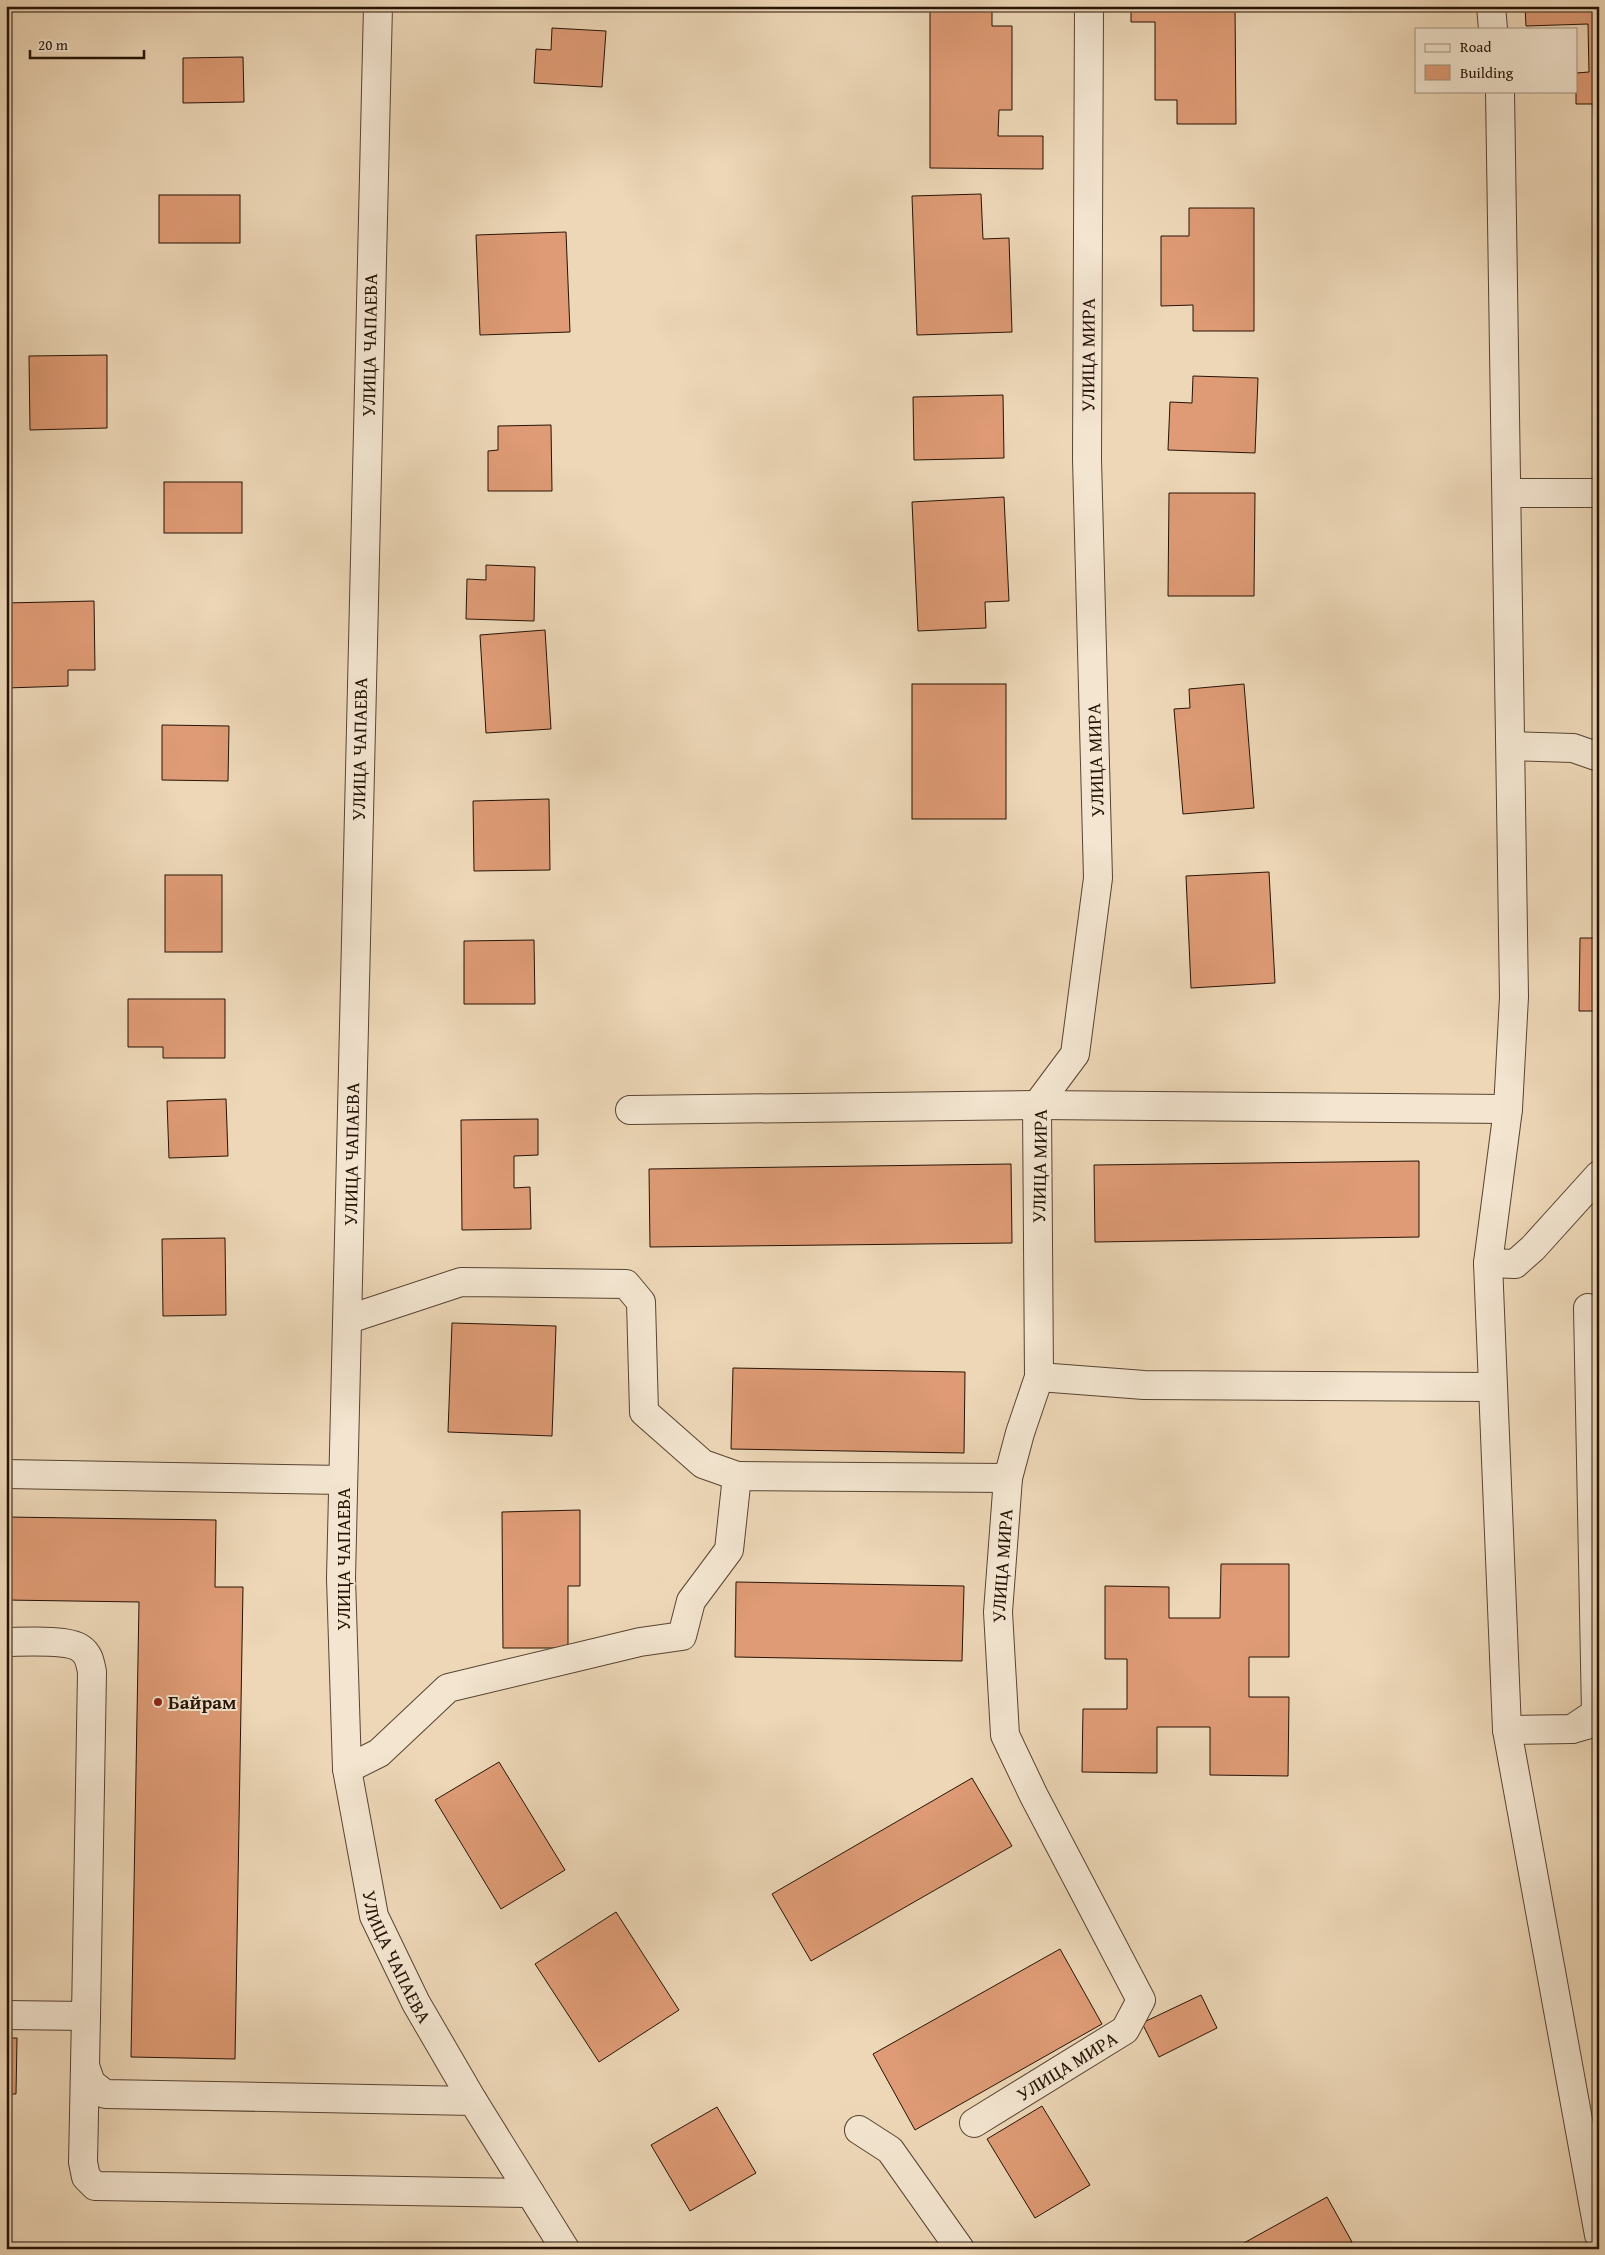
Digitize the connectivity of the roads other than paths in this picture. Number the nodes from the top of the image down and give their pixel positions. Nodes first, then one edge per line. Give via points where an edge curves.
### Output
1 (378, 6) edge
2 (1089, 6) edge
3 (1491, 6) edge
4 (1493, 28) edge
5 (1500, 92) edge
6 (1507, 493) junction
7 (1599, 493) edge
8 (1511, 746) junction
9 (1599, 757) edge
10 (1037, 1105) junction
11 (1508, 1109) junction
12 (630, 1110) dead end
13 (1599, 1175) edge
14 (1488, 1263) junction
15 (1588, 1308) dead end
16 (348, 1319) junction
17 (1039, 1377) junction
18 (1493, 1387) junction
19 (6, 1474) edge
20 (737, 1476) junction
21 (1008, 1478) junction
22 (343, 1480) junction
23 (6, 1642) edge
24 (1599, 1722) edge
25 (1572, 1729) junction
26 (1507, 1730) junction
27 (347, 1769) junction
28 (6, 2015) edge
29 (86, 2016) junction
30 (85, 2066) junction
31 (473, 2102) junction
32 (974, 2123) dead end
33 (859, 2130) dead end
34 (530, 2193) junction
35 (1599, 2235) edge
36 (565, 2249) edge
37 (960, 2249) edge

1 - 16 street, УЛИЦА ЧАПАЕВА
2 - 10 street, УЛИЦА МИРА via 1087,459 1098,878 1075,1054
3 - 4 street
5 - 6 street
6 - 7 street
6 - 8 street
8 - 9 street via 1573,748
8 - 11 street via 1514,997
10 - 11 street
10 - 12 street
10 - 17 street, УЛИЦА МИРА
11 - 14 street
13 - 14 street via 1515,1264
14 - 18 street
15 - 25 street via 1596,1713
16 - 20 street via 461,1282 626,1284 641,1302 644,1412 703,1464
16 - 22 street, УЛИЦА ЧАПАЕВА
17 - 18 street via 1144,1385
17 - 21 street, УЛИЦА МИРА
18 - 26 street
19 - 22 street
20 - 21 street
20 - 27 street via 729,1550 691,1601 682,1636 640,1642 448,1688 379,1753
21 - 32 street, УЛИЦА МИРА via 998,1612 1005,1735 1141,2000 1125,2030
22 - 27 street, УЛИЦА ЧАПАЕВА via 341,1578
23 - 29 street via 63,1643 79,1647 89,1657 92,1672
24 - 25 street
25 - 26 street
26 - 35 street
27 - 31 street, УЛИЦА ЧАПАЕВА via 374,1916 416,2004
28 - 29 street
29 - 30 street
30 - 31 street via 91,2083 105,2094
30 - 34 street via 83,2162 86,2177 96,2186
31 - 34 street, УЛИЦА ЧАПАЕВА
33 - 37 street via 890,2150
34 - 36 street, УЛИЦА ЧАПАЕВА

